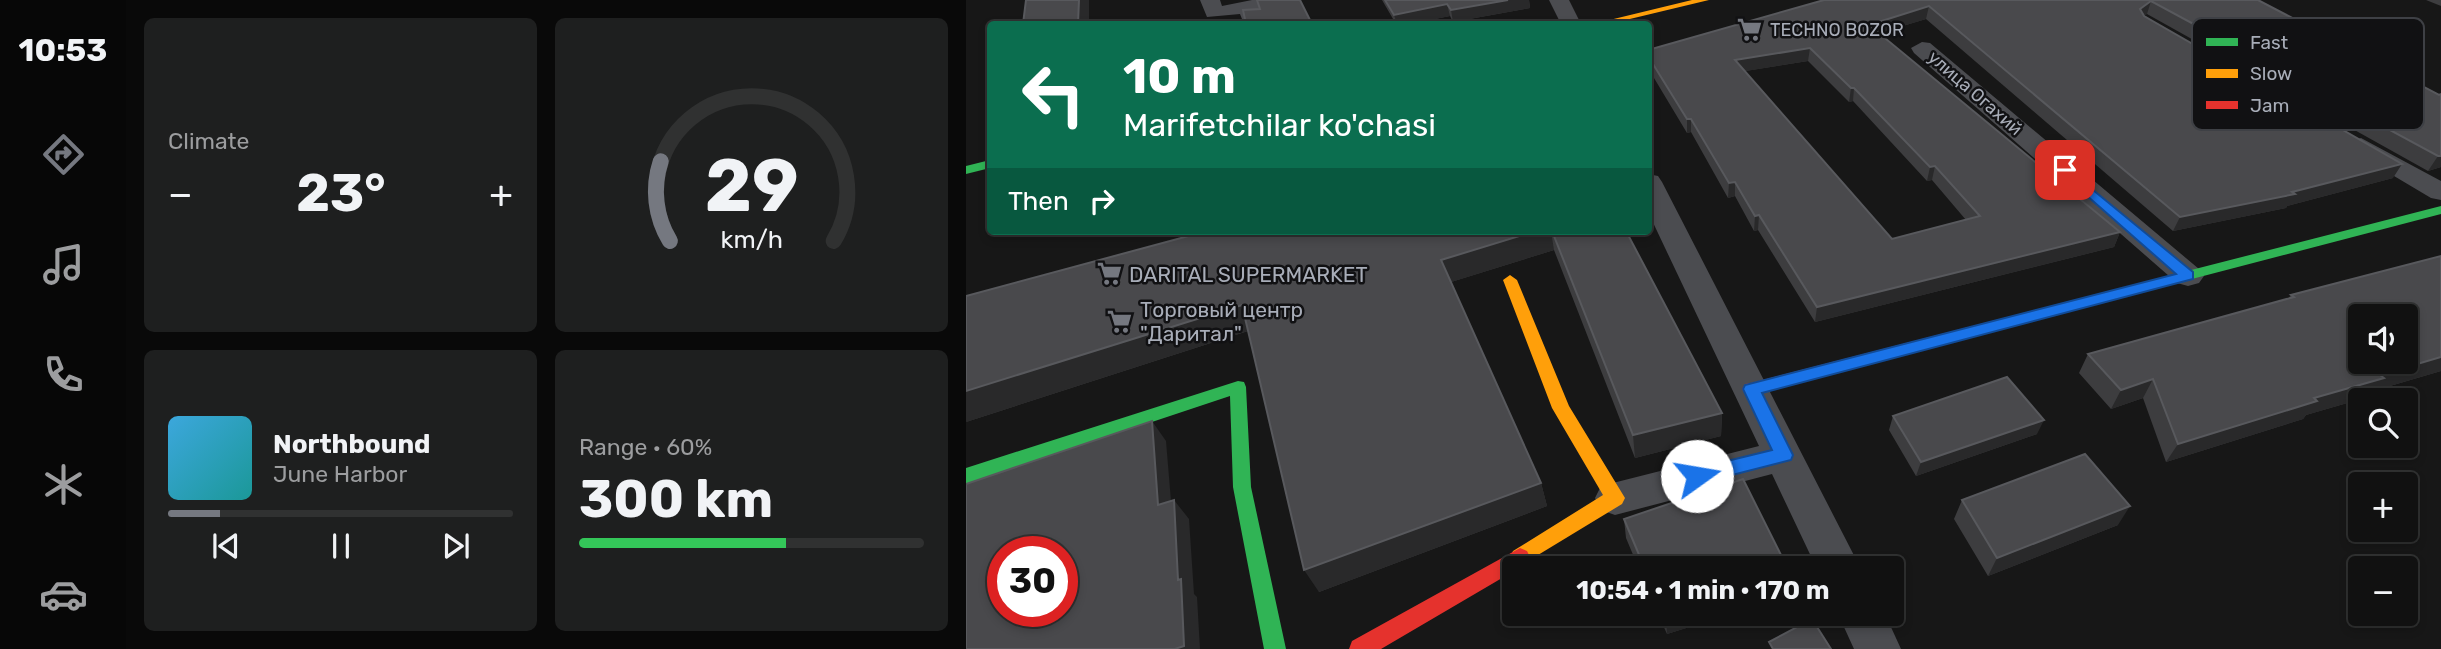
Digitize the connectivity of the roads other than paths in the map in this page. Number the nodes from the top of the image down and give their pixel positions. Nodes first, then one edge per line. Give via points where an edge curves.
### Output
1 (1210, 0) edge
2 (1282, 0) edge
3 (1559, 0) edge
4 (1704, 0) edge
5 (1250, 16) edge
6 (1570, 21) edge
7 (1611, 21) edge
8 (1922, 48) dead end
9 (2336, 131) edge
10 (987, 165) edge
11 (966, 170) edge
12 (1652, 190) edge
13 (2441, 192) edge
14 (2441, 210) edge
15 (2188, 276) junction
16 (1510, 280) dead end
17 (1751, 389) junction
18 (1784, 455) junction
19 (966, 476) edge
20 (1615, 498) junction
21 (1833, 556) edge
22 (1867, 626) edge
23 (1275, 649) edge
24 (1360, 649) edge
25 (1878, 649) edge

1 - 5 street via 1214,13
2 - 5 street
3 - 6 street
4 - 7 street
8 - 15 street, улица Огахий
9 - 13 street
10 - 11 street
12 - 17 street
14 - 15 street
15 - 17 street
16 - 20 street via 1561,408
17 - 18 street
18 - 20 street
18 - 21 street
19 - 23 street via 1238,387 1242,488
20 - 24 street
22 - 25 street

